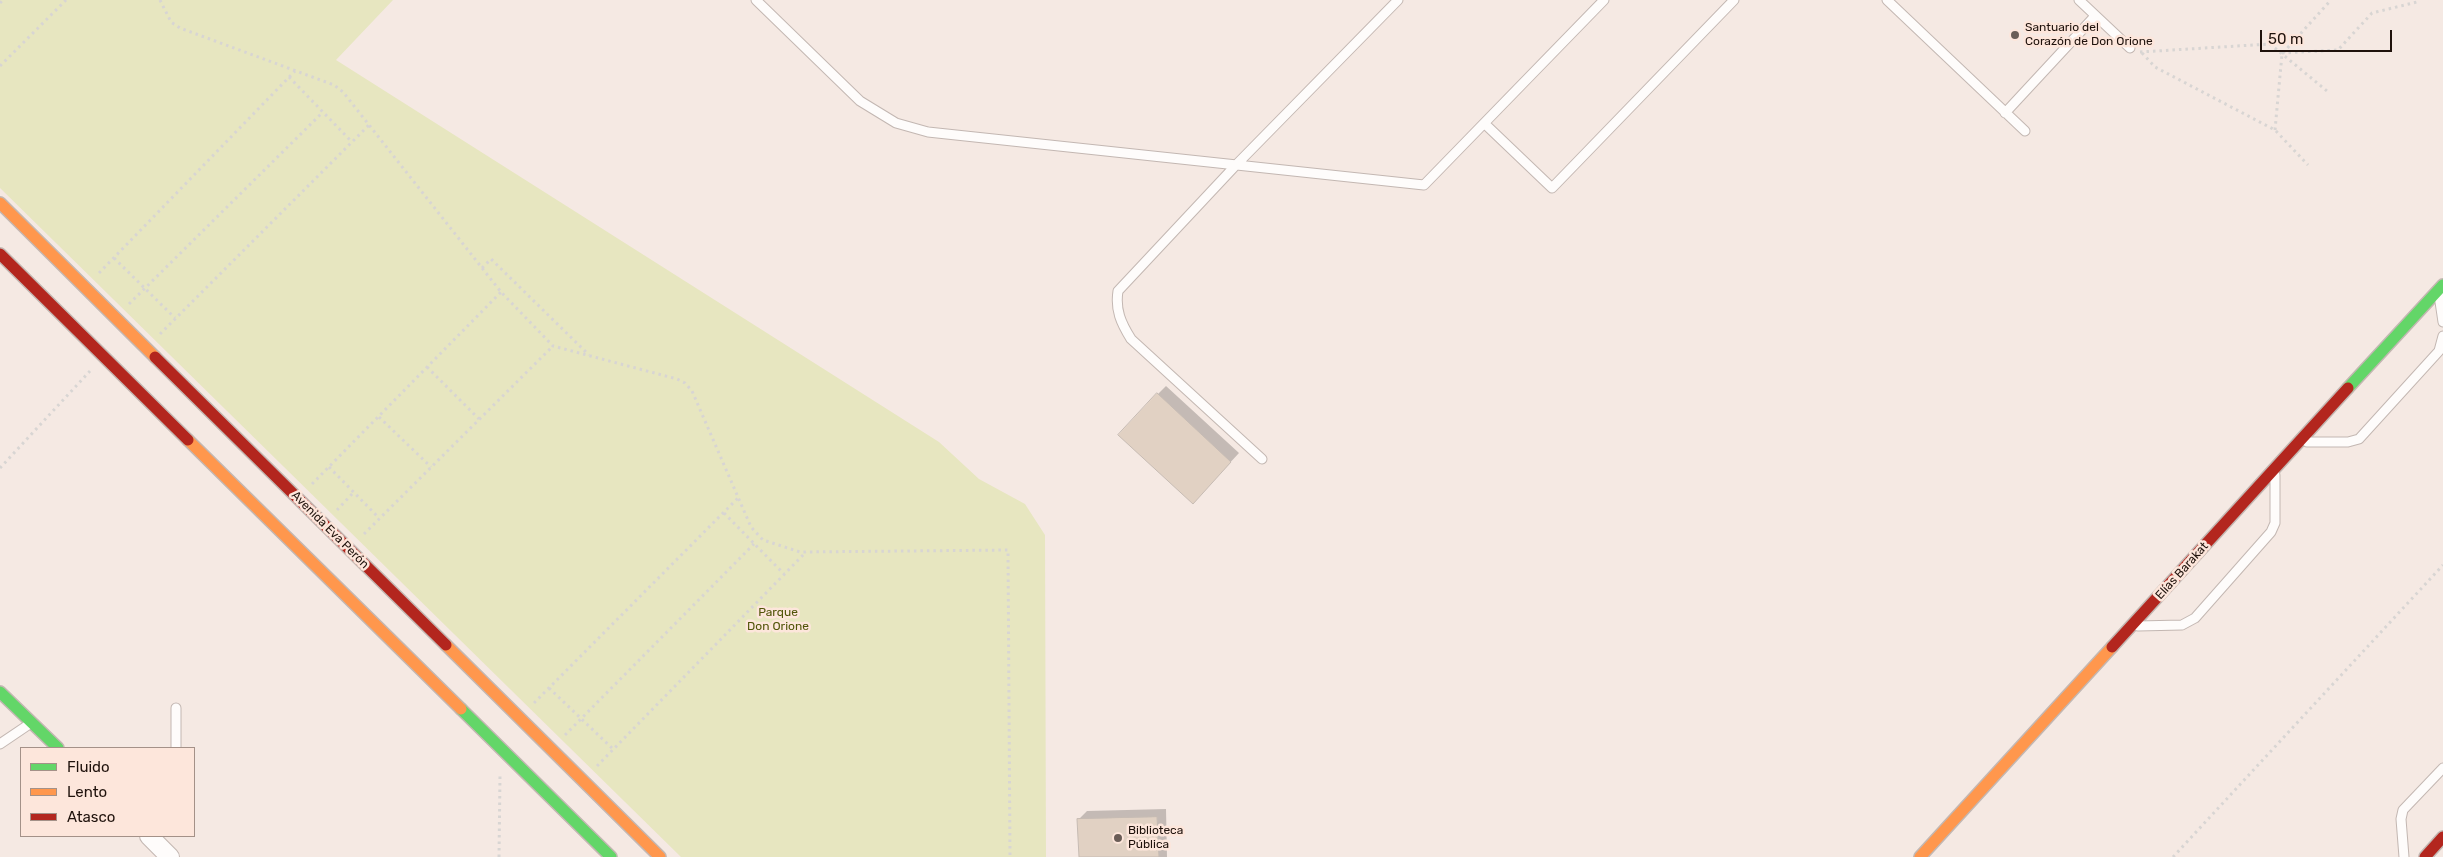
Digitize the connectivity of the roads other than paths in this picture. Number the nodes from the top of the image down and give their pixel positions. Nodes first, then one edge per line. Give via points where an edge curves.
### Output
1 (756, 0) edge
2 (1398, 0) edge
3 (1604, 0) edge
4 (1734, 0) edge
5 (1887, 0) edge
6 (2078, 0) edge
7 (2095, 16) junction
8 (2130, 48) road end
9 (2005, 112) junction
10 (1485, 124) junction
11 (2025, 131) dead end
12 (1236, 165) junction
13 (0, 202) edge
14 (0, 254) edge
15 (2441, 287) edge
16 (2443, 322) edge
17 (2443, 336) edge
18 (2299, 442) junction
19 (1262, 459) dead end
20 (2275, 467) junction
21 (2133, 626) junction
22 (0, 692) edge
23 (176, 708) dead end
24 (32, 722) junction
25 (0, 744) edge
26 (57, 747) edge
27 (176, 747) edge
28 (2443, 768) edge
29 (150, 837) edge
30 (2443, 837) edge
31 (170, 857) edge
32 (611, 857) edge
33 (660, 857) edge
34 (1920, 857) edge
35 (2404, 857) edge
36 (2425, 857) edge

1 - 12 lane via 860,101 896,122 928,132
2 - 12 lane
3 - 10 lane
4 - 10 lane via 1552,188
5 - 9 lane
6 - 7 lane
7 - 8 lane
7 - 9 lane
9 - 11 lane
10 - 12 lane via 1424,185
12 - 19 lane via 1118,291 1116,302 1122,325 1131,339
13 - 33 main road, Avenida Eva Perón via 147,347 182,389 299,498
14 - 32 main road via 104,356 164,409
15 - 16 lane
15 - 18 main road, Elías Barakat
17 - 18 lane via 2438,351 2359,439
18 - 20 main road, Elías Barakat
20 - 21 main road, Elías Barakat
20 - 21 lane via 2276,523 2272,532 2195,618 2182,625
21 - 34 main road, Elías Barakat
22 - 24 main road
23 - 27 lane
24 - 25 lane
24 - 26 main road
28 - 35 lane via 2403,810
29 - 31 street
30 - 36 main road

